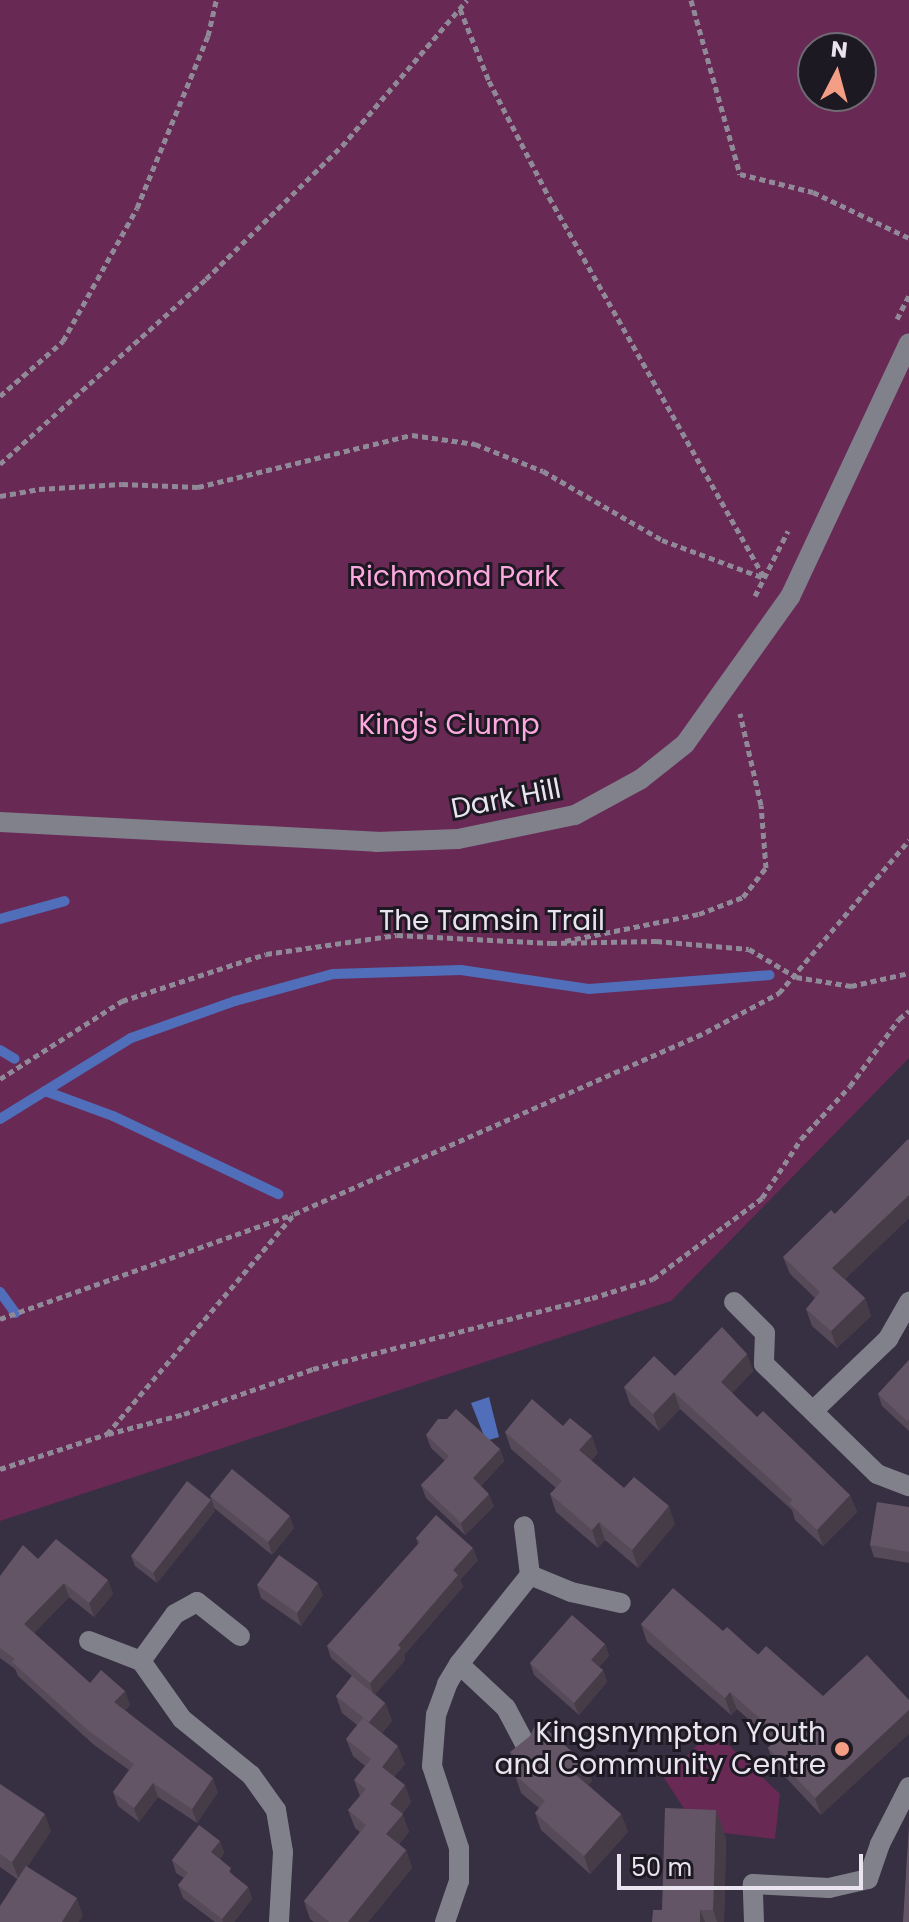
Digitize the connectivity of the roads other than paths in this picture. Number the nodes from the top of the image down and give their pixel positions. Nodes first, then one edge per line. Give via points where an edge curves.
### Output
1 (909, 343) edge
2 (0, 822) edge
3 (734, 1302) dead end
4 (909, 1302) edge
5 (814, 1410) junction
6 (909, 1486) edge
7 (524, 1526) dead end
8 (530, 1575) junction
9 (621, 1603) dead end
10 (240, 1636) dead end
11 (89, 1641) dead end
12 (141, 1661) junction
13 (459, 1664) junction
14 (526, 1746) edge
15 (909, 1787) edge
16 (279, 1922) edge
17 (445, 1922) edge
18 (754, 1922) edge

1 - 2 street, Dark Hill via 790,597 685,744 641,779 575,815 458,839 376,842
3 - 5 street via 765,1333 764,1364
4 - 5 street via 888,1339
5 - 6 street via 877,1474
7 - 8 street
8 - 9 street via 571,1592
8 - 13 street
10 - 12 street via 197,1602 175,1614
11 - 12 street
12 - 16 street via 182,1719 251,1775 276,1810 283,1852
13 - 14 street via 506,1708
13 - 17 street via 447,1684 432,1741 432,1766 459,1848 459,1881
15 - 18 street via 868,1879 829,1888 753,1884

